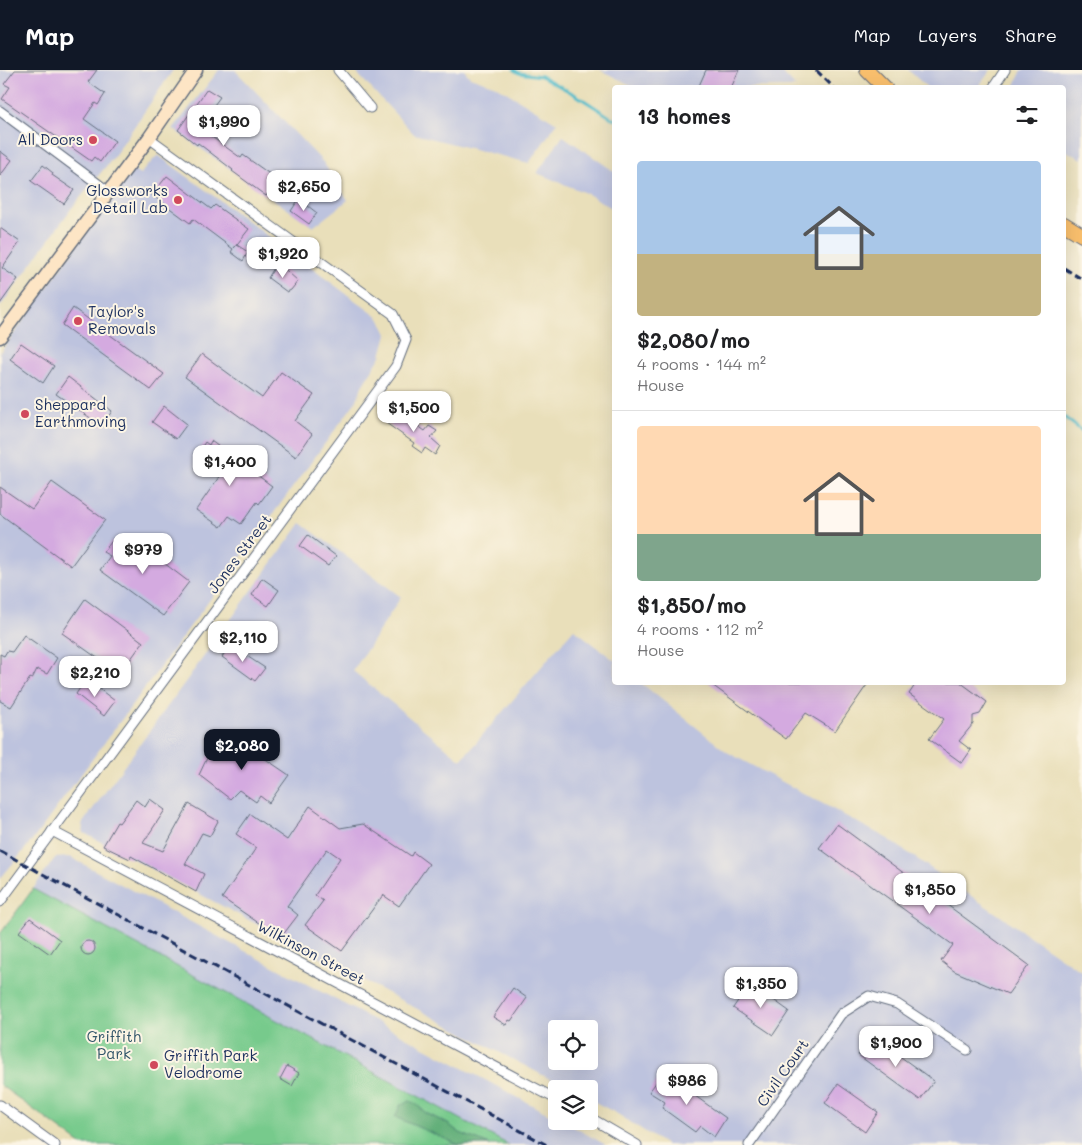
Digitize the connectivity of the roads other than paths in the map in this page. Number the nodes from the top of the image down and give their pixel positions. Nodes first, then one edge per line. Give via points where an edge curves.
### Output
1 (196, 70) edge
2 (338, 70) edge
3 (867, 70) edge
4 (1005, 70) edge
5 (882, 85) edge
6 (994, 85) edge
7 (370, 108) dead end
8 (0, 111) edge
9 (149, 138) junction
10 (108, 192) junction
11 (1066, 225) edge
12 (1082, 235) edge
13 (0, 337) edge
14 (52, 831) junction
15 (0, 902) edge
16 (967, 1050) dead end
17 (548, 1095) edge
18 (0, 1105) edge
19 (598, 1122) edge
20 (55, 1145) edge
21 (637, 1145) edge
22 (749, 1145) edge

1 - 9 street
2 - 7 street
3 - 5 main road
4 - 6 street
8 - 10 street
9 - 10 street
9 - 14 street, Jones Street via 394,314 406,340 396,366
10 - 13 street
11 - 12 main road
14 - 15 street, Jones Street
14 - 17 street, Wilkinson Street
16 - 22 street, Civil Court via 897,1004 869,996 841,1014
18 - 20 street
19 - 21 street

